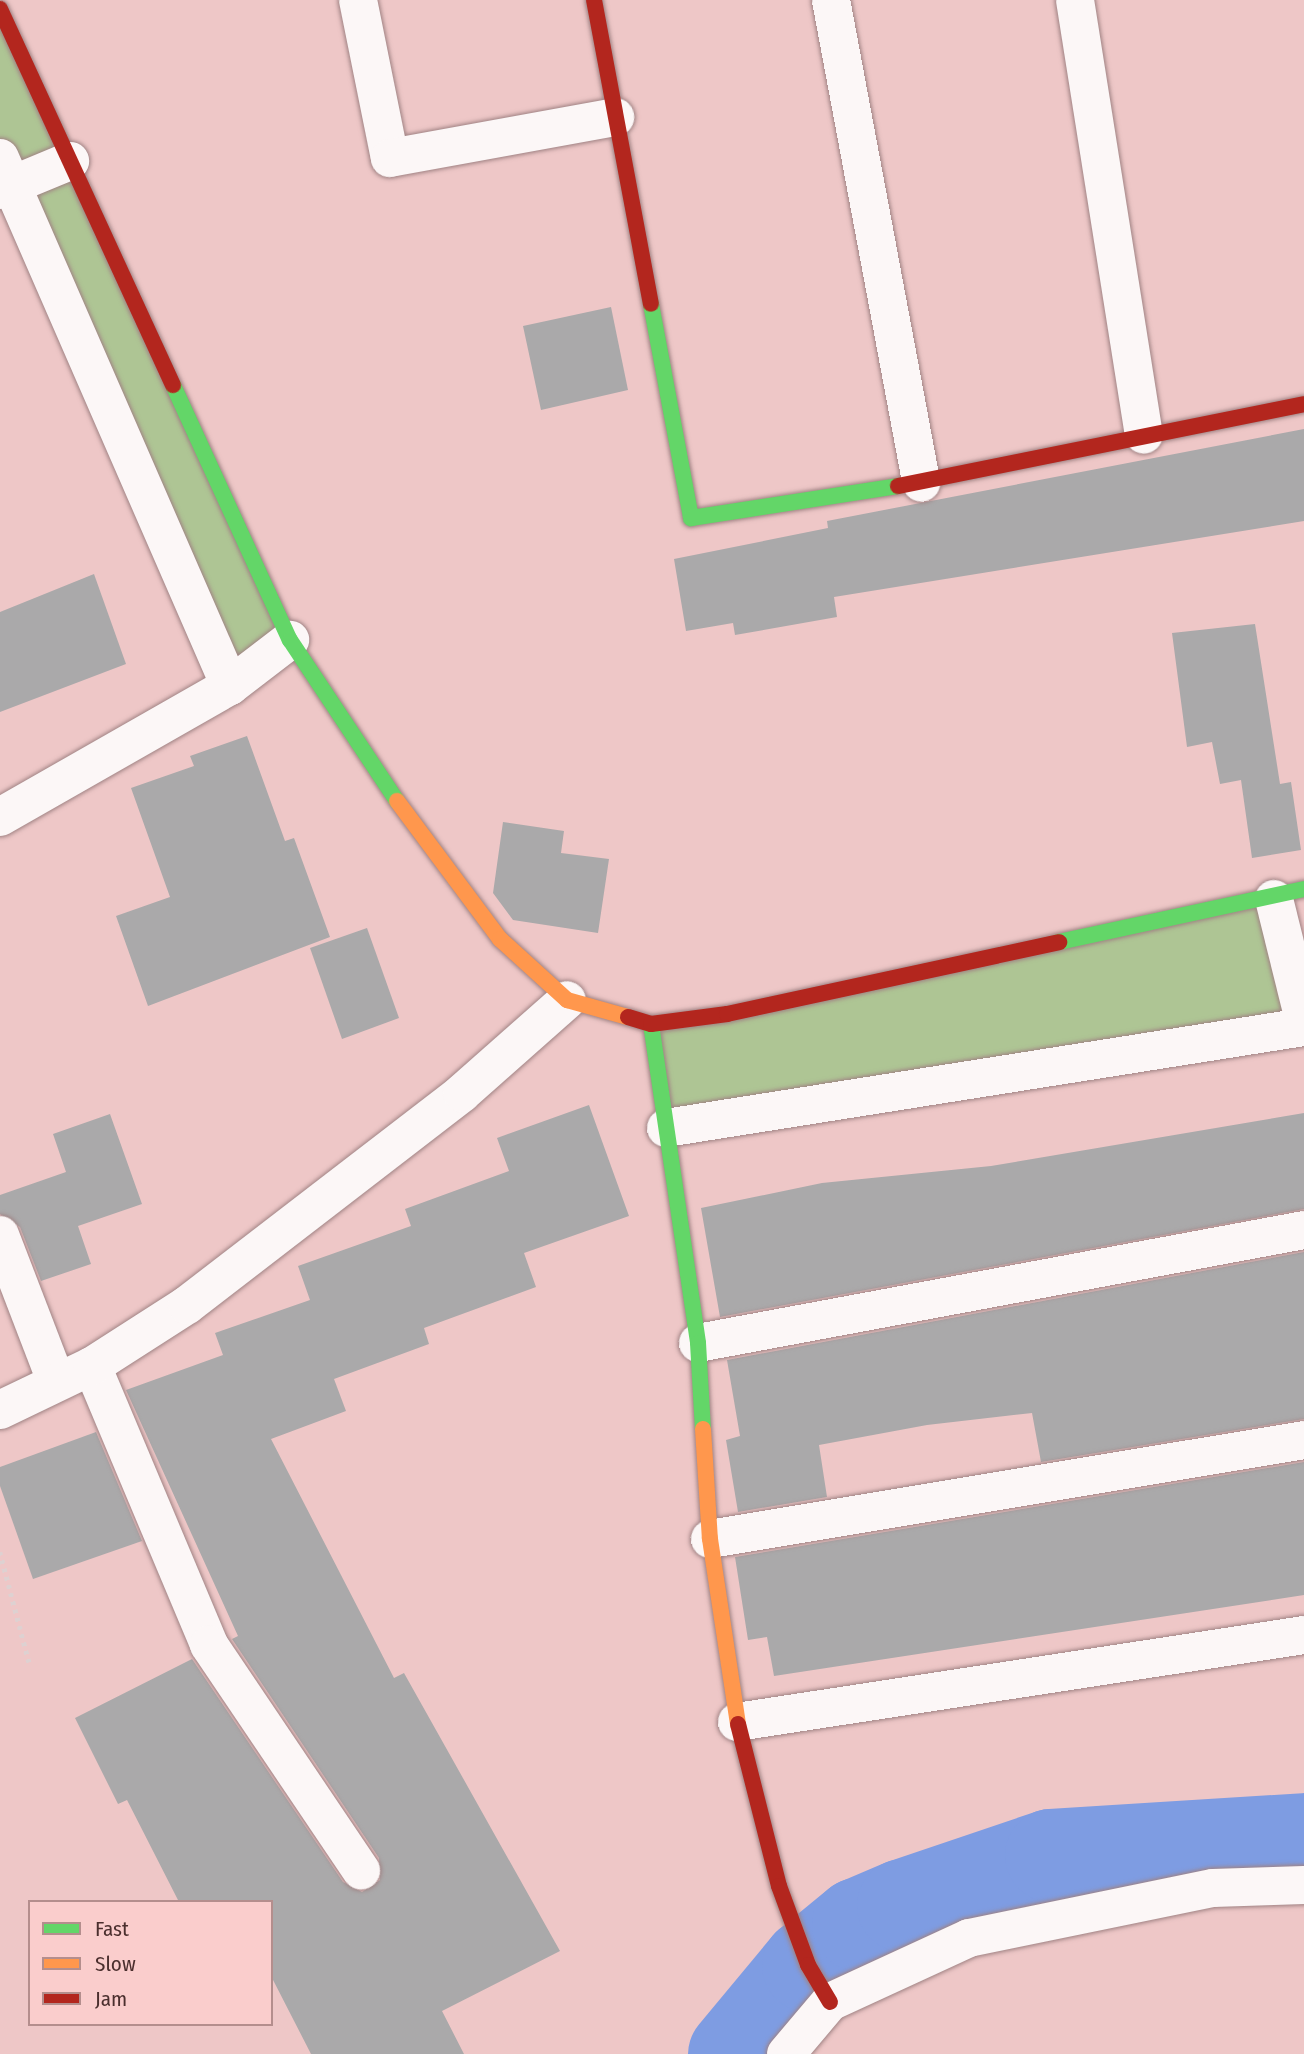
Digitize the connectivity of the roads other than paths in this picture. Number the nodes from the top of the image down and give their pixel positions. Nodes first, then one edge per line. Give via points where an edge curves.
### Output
1 (359, 0) edge
2 (594, 0) edge
3 (831, 0) edge
4 (1076, 0) edge
5 (0, 9) edge
6 (615, 117) junction
7 (70, 162) junction
8 (4, 178) edge
9 (1304, 404) edge
10 (1144, 435) junction
11 (921, 483) junction
12 (290, 640) junction
13 (230, 686) junction
14 (0, 817) edge
15 (1289, 894) edge
16 (567, 1000) junction
17 (1304, 1020) edge
18 (651, 1024) junction
19 (1304, 1027) edge
20 (666, 1128) junction
21 (1304, 1230) edge
22 (0, 1235) edge
23 (698, 1343) junction
24 (92, 1366) junction
25 (56, 1381) junction
26 (0, 1410) edge
27 (1304, 1440) edge
28 (710, 1539) junction
29 (1304, 1635) edge
30 (737, 1722) junction
31 (361, 1870) dead end
32 (1304, 1885) edge
33 (831, 2002) junction
34 (786, 2054) edge

1 - 6 street via 390,158
2 - 6 street
3 - 11 street
4 - 10 street
5 - 7 street
6 - 11 street via 691,518
7 - 8 street
7 - 12 street
8 - 13 street
9 - 10 street
10 - 11 street
12 - 13 street
12 - 16 street via 365,757 500,939
13 - 14 street
15 - 17 street
15 - 18 street via 812,999
16 - 18 street
16 - 24 street via 352,1178 187,1305
18 - 20 street
19 - 20 street
20 - 23 street
21 - 23 street
22 - 25 street
23 - 28 street
24 - 25 street
24 - 31 street via 209,1645
25 - 26 street
27 - 28 street
28 - 30 street
29 - 30 street
30 - 33 street via 779,1886 808,1965
32 - 33 street via 1213,1888 969,1938
33 - 34 street

